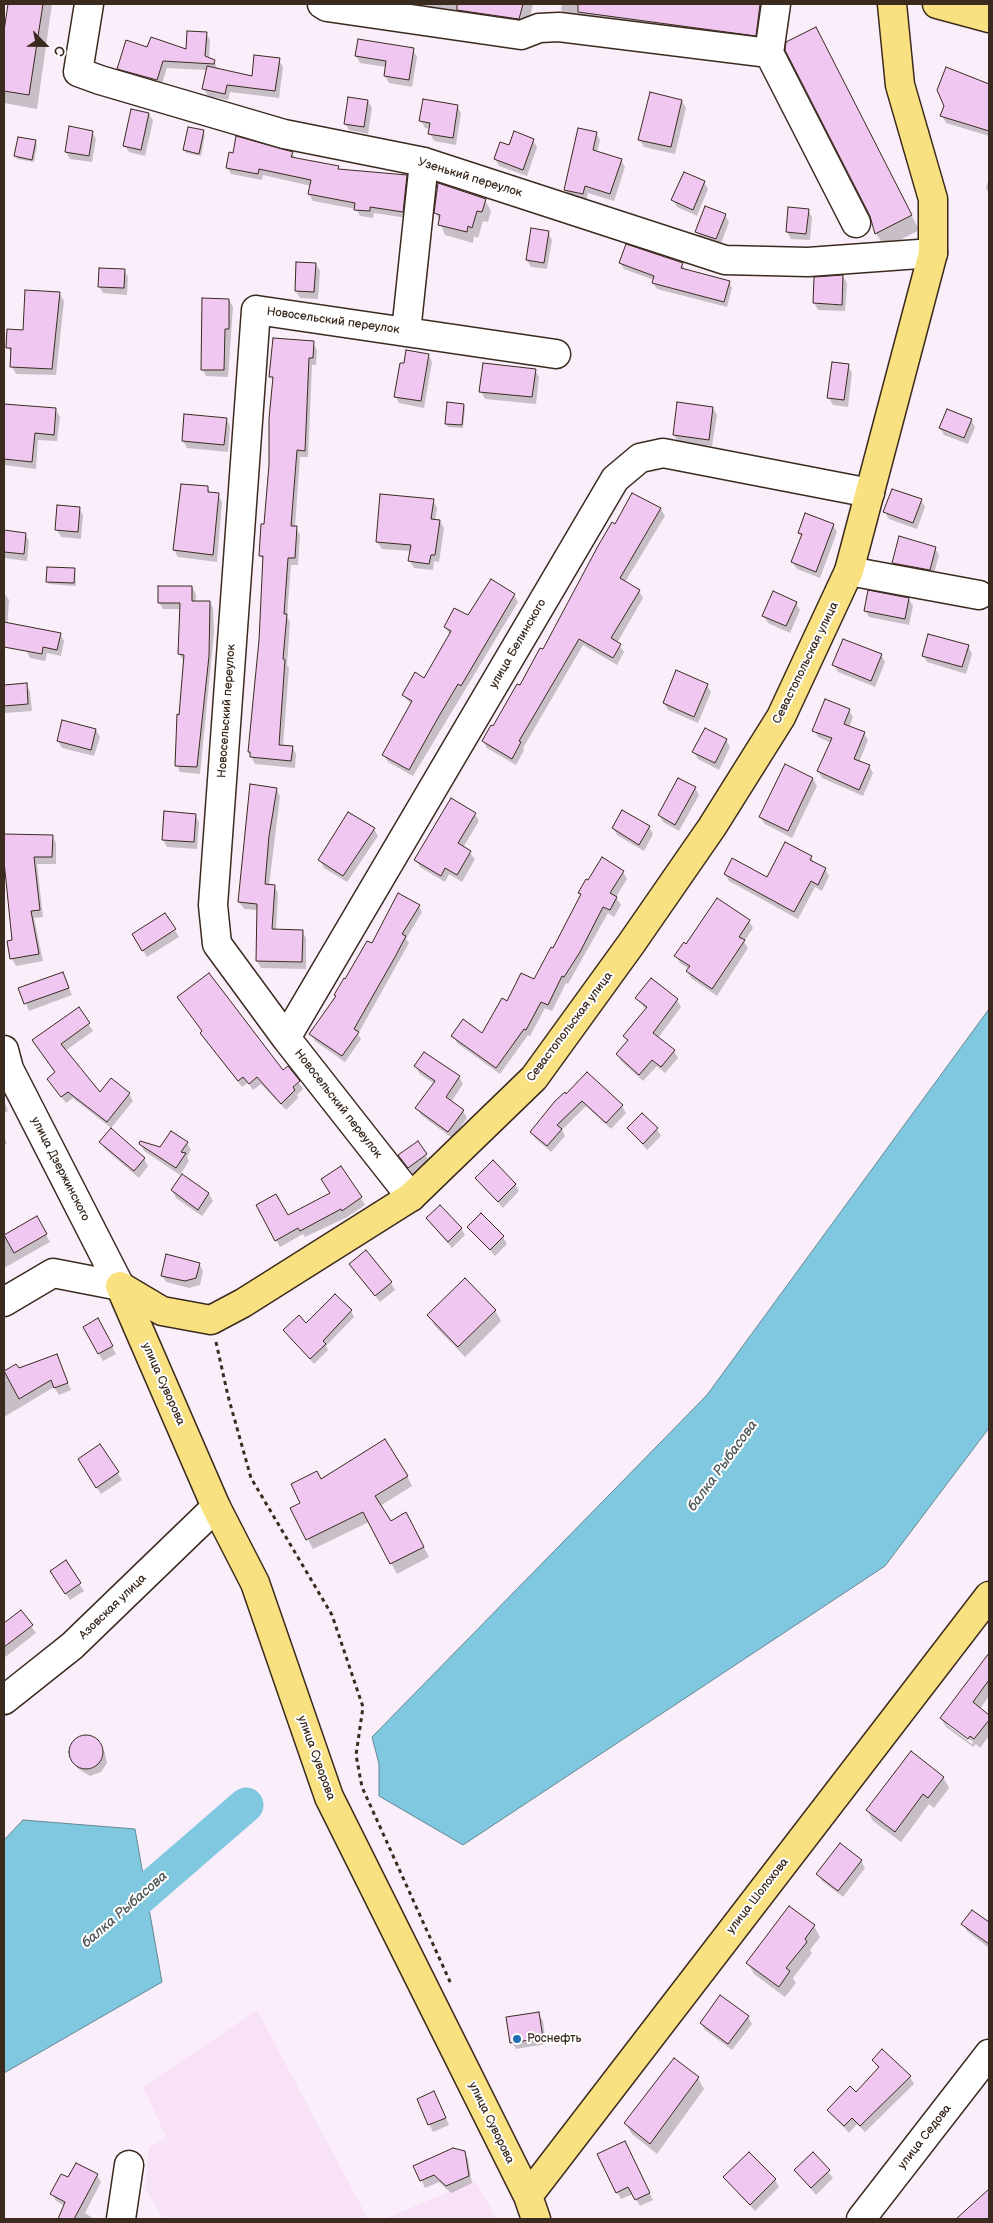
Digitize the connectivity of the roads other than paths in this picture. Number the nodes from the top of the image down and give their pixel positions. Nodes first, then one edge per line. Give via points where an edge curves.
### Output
1 (89, 4) edge
2 (322, 4) edge
3 (776, 4) edge
4 (892, 4) edge
5 (937, 4) edge
6 (981, 4) edge
7 (989, 8) edge
8 (541, 16) edge
9 (989, 18) edge
10 (769, 53) junction
11 (424, 162) junction
12 (856, 223) dead end
13 (933, 253) junction
14 (406, 332) junction
15 (556, 354) dead end
16 (870, 493) junction
17 (849, 571) junction
18 (979, 595) dead end
19 (286, 1038) junction
20 (4, 1050) edge
21 (411, 1197) junction
22 (120, 1286) junction
23 (4, 1302) edge
24 (216, 1507) junction
25 (989, 1596) edge
26 (4, 1700) edge
27 (988, 2057) edge
28 (129, 2165) dead end
29 (532, 2208) edge
30 (121, 2219) edge
31 (861, 2219) edge

1 - 11 street, Узенький переулок via 78,72 284,134
2 - 8 street via 521,35
3 - 10 street
4 - 13 main road, Севастопольская улица via 900,85 932,199
5 - 9 main road
6 - 7 main road
8 - 10 street via 559,28
10 - 12 street
11 - 13 street, Узенький переулок via 725,260 808,262
11 - 14 street, Новосельский переулок
13 - 16 main road, Севастопольская улица
14 - 15 street, Новосельский переулок
14 - 19 street, Новосельский переулок via 256,310 213,905 217,944
16 - 17 main road, Севастопольская улица
16 - 19 street, улица Белинского via 663,453 640,458 615,479
17 - 18 street
17 - 21 main road, Севастопольская улица via 781,717 712,827 631,944 534,1078
19 - 21 street, Новосельский переулок
20 - 22 street, улица Дзержинского via 9,1069
21 - 22 main road, Севастопольская улица via 211,1320 162,1312
22 - 23 street via 53,1273
22 - 24 main road, улица Суворова
24 - 26 street, Азовская улица via 72,1646
24 - 29 main road, улица Суворова via 255,1583 329,1797
25 - 29 main road, улица Шолохова
27 - 31 street, улица Седова
28 - 30 street

